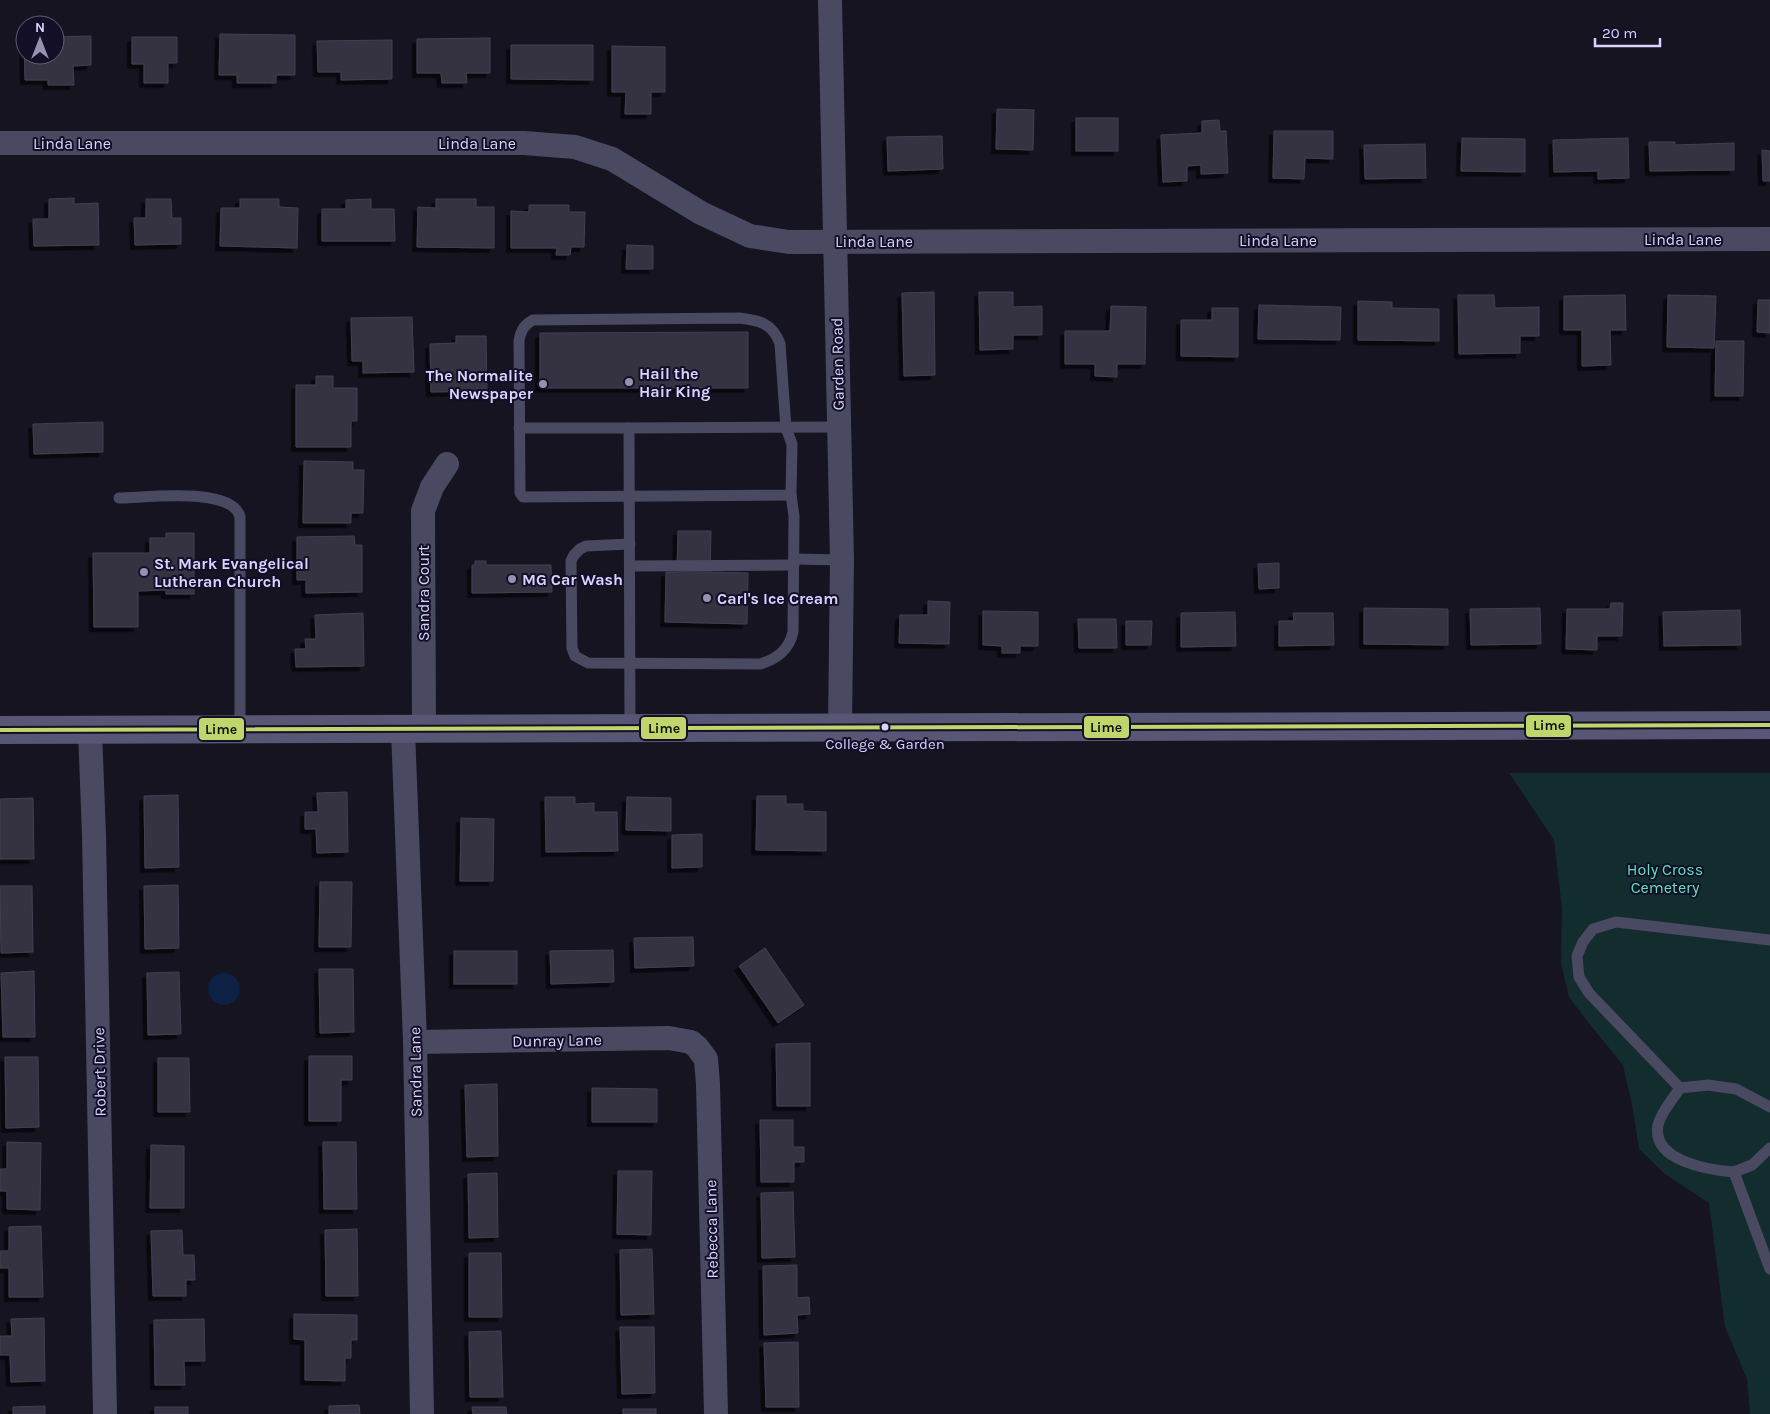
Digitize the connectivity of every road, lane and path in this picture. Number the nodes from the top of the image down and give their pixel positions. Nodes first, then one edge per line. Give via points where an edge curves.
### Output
1 (830, 0) edge
2 (0, 144) edge
3 (1770, 238) edge
4 (835, 241) junction
5 (839, 427) junction
6 (519, 428) junction
7 (629, 428) junction
8 (786, 428) junction
9 (447, 464) dead end
10 (791, 495) junction
11 (630, 496) junction
12 (118, 498) dead end
13 (630, 544) junction
14 (842, 560) junction
15 (794, 562) junction
16 (630, 566) junction
17 (631, 663) junction
18 (1770, 726) edge
19 (840, 727) junction
20 (630, 728) junction
21 (240, 729) junction
22 (413, 729) junction
23 (0, 730) edge
24 (90, 730) junction
25 (1770, 940) edge
26 (415, 1042) junction
27 (697, 1047) joint
28 (1680, 1088) junction
29 (1770, 1107) edge
30 (1770, 1148) edge
31 (1734, 1172) junction
32 (1770, 1269) edge
33 (105, 1414) edge
34 (422, 1414) edge
35 (716, 1414) edge

1 - 4 street, Garden Road
2 - 4 street, Linda Lane via 524,143 574,147 612,159 692,208 750,236 789,242
3 - 4 street, Linda Lane
4 - 5 street, Garden Road
5 - 8 lane
5 - 14 street, Garden Road
6 - 7 lane
6 - 8 lane via 520,333 525,324 533,320 739,318 764,323 777,335
6 - 11 lane via 520,493 524,497
7 - 8 lane
7 - 11 lane
8 - 10 lane via 792,444
9 - 22 street, Sandra Court via 432,487 423,511
10 - 11 lane
10 - 15 lane
11 - 13 lane
12 - 21 lane via 202,496 220,500 238,511
13 - 16 lane
13 - 17 lane via 586,546 571,561 572,648 575,656 588,663
14 - 15 lane
14 - 19 street, Garden Road
15 - 16 lane
15 - 17 lane via 794,632 791,642 773,660 760,664
16 - 17 lane
17 - 20 lane
18 - 19 main road
19 - 20 main road
20 - 22 main road
21 - 22 main road
21 - 24 main road
22 - 26 street, Sandra Lane
23 - 24 main road
24 - 33 street, Robert Drive
25 - 28 lane via 1616,922 1594,929 1583,942 1577,956 1579,977 1588,993
26 - 27 street, Dunray Lane via 669,1038 691,1042
26 - 34 street, Sandra Lane
27 - 35 street, Rebecca Lane via 706,1059 708,1084
28 - 29 lane via 1708,1085 1736,1089
28 - 31 lane via 1658,1125 1658,1140 1665,1151 1713,1170
30 - 31 lane via 1752,1165
31 - 32 lane

